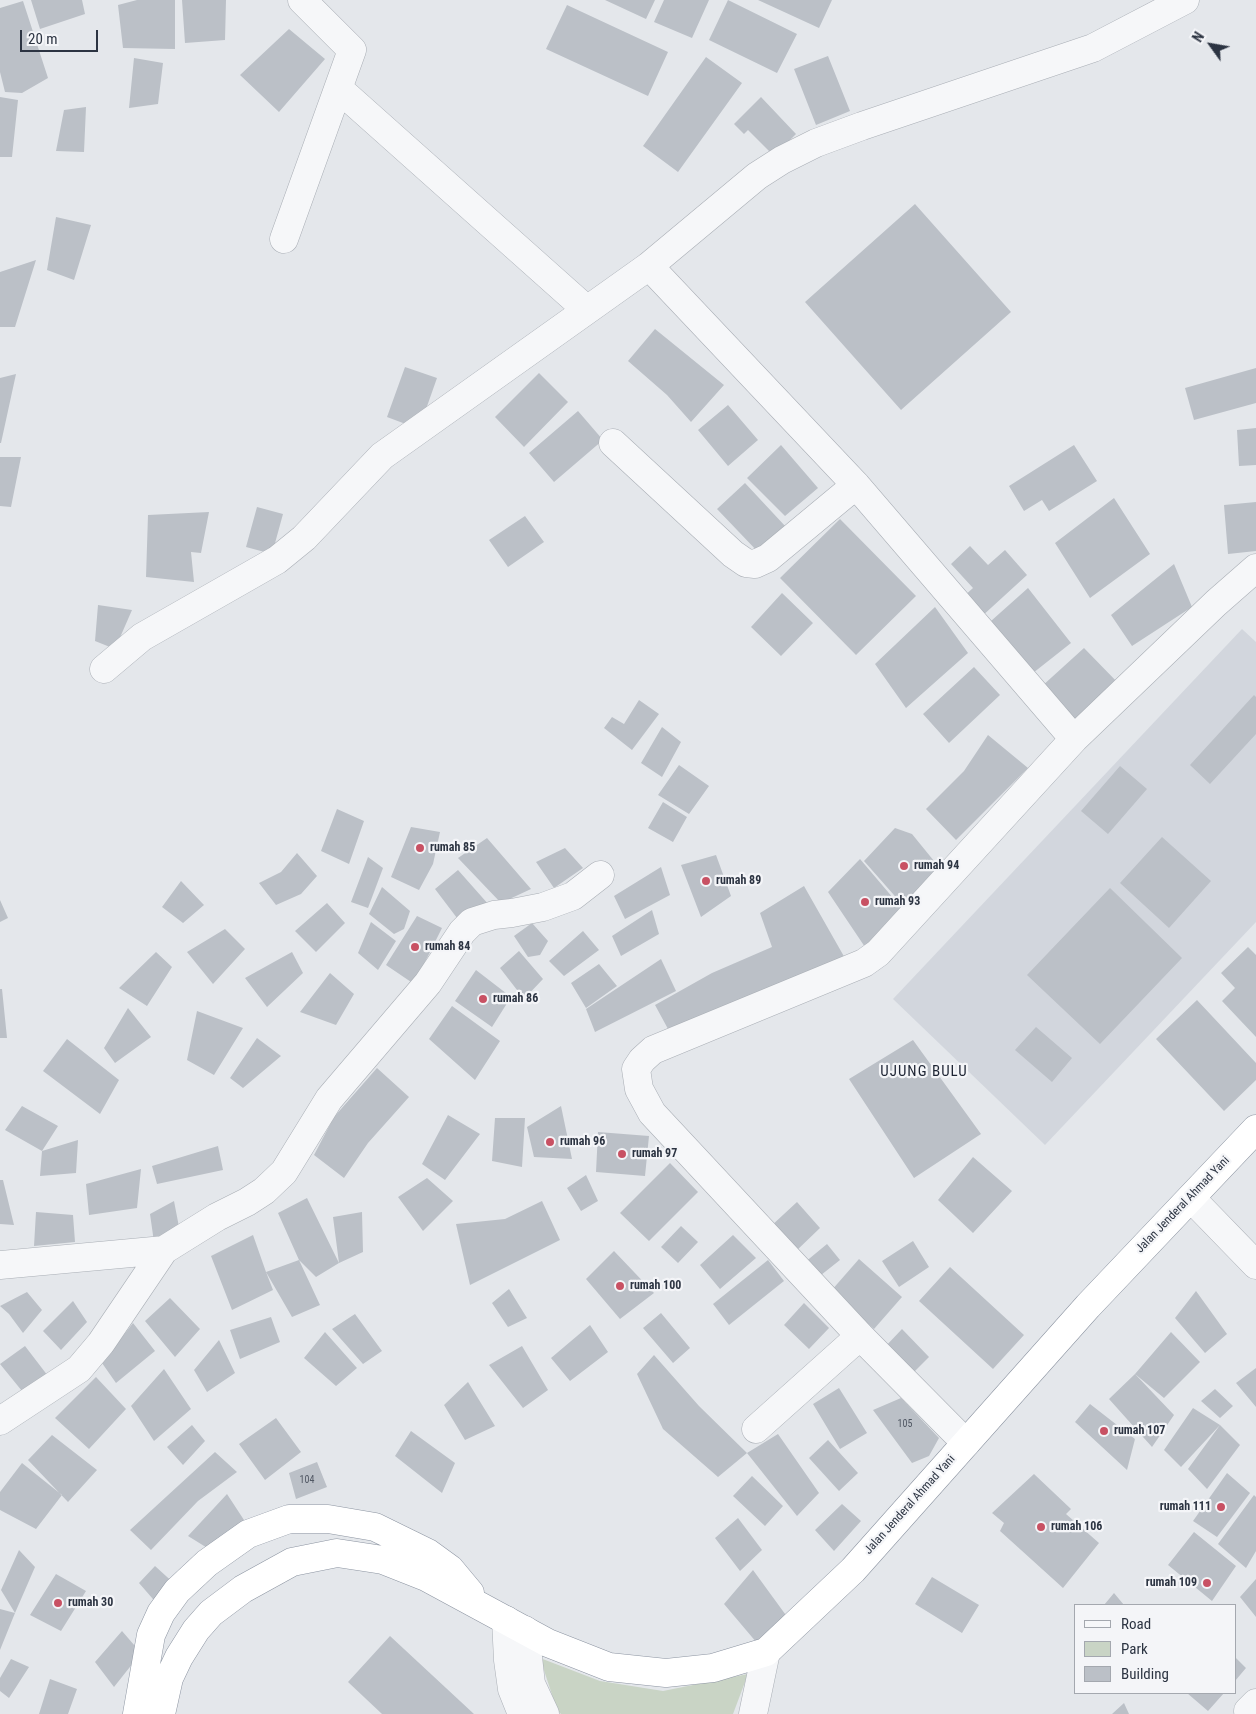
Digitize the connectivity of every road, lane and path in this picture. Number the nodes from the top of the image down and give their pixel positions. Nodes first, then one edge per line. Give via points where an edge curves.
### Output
1 (302, 0) edge
2 (1185, 0) edge
3 (338, 89) junction
4 (284, 239) dead end
5 (649, 266) junction
6 (587, 310) junction
7 (613, 443) dead end
8 (856, 485) junction
9 (1256, 568) edge
10 (104, 670) dead end
11 (1074, 739) junction
12 (600, 875) dead end
13 (1256, 1129) edge
14 (1191, 1198) junction
15 (164, 1250) junction
16 (0, 1265) edge
17 (1256, 1265) edge
18 (860, 1336) junction
19 (0, 1421) edge
20 (756, 1429) dead end
21 (966, 1443) junction
22 (479, 1604) junction
23 (516, 1625) junction
24 (766, 1652) junction
25 (137, 1714) edge
26 (161, 1714) edge
27 (522, 1714) edge
28 (545, 1714) edge
29 (753, 1714) edge

1 - 3 street via 352,50
2 - 5 street via 1104,44 816,143 757,176
3 - 4 street
3 - 6 street
5 - 6 street
5 - 8 street
6 - 10 street via 382,456 304,538 277,560 142,637
7 - 8 street via 746,563 755,564 768,558
8 - 11 street
9 - 11 street via 1216,602
11 - 18 street via 878,952 864,963 653,1050 636,1069 639,1089 652,1113
12 - 15 street via 573,896 543,907 472,922 428,983 329,1099 284,1172 264,1191
13 - 14 highway, Jalan Jenderal Ahmad Yani
14 - 17 street
14 - 21 highway, Jalan Jenderal Ahmad Yani via 1088,1306
15 - 16 street
15 - 19 street via 101,1343 79,1369
18 - 20 street
18 - 21 street
21 - 24 highway, Jalan Jenderal Ahmad Yani via 853,1570
22 - 23 highway, Jalan Jenderal Ahmad Yani
22 - 25 highway, Jalan Jenderal Ahmad Yani via 450,1569 428,1553 375,1527 328,1519 289,1519 248,1534 207,1563 177,1591 161,1613 151,1636
22 - 26 highway, Jalan Jenderal Ahmad Yani via 383,1560 337,1553 292,1562 242,1589 206,1618 179,1656 169,1678
23 - 24 highway, Jalan Jenderal Ahmad Yani via 548,1643 609,1667 666,1673 714,1668
23 - 27 street via 508,1660 512,1689
23 - 28 street via 531,1684
24 - 29 street

